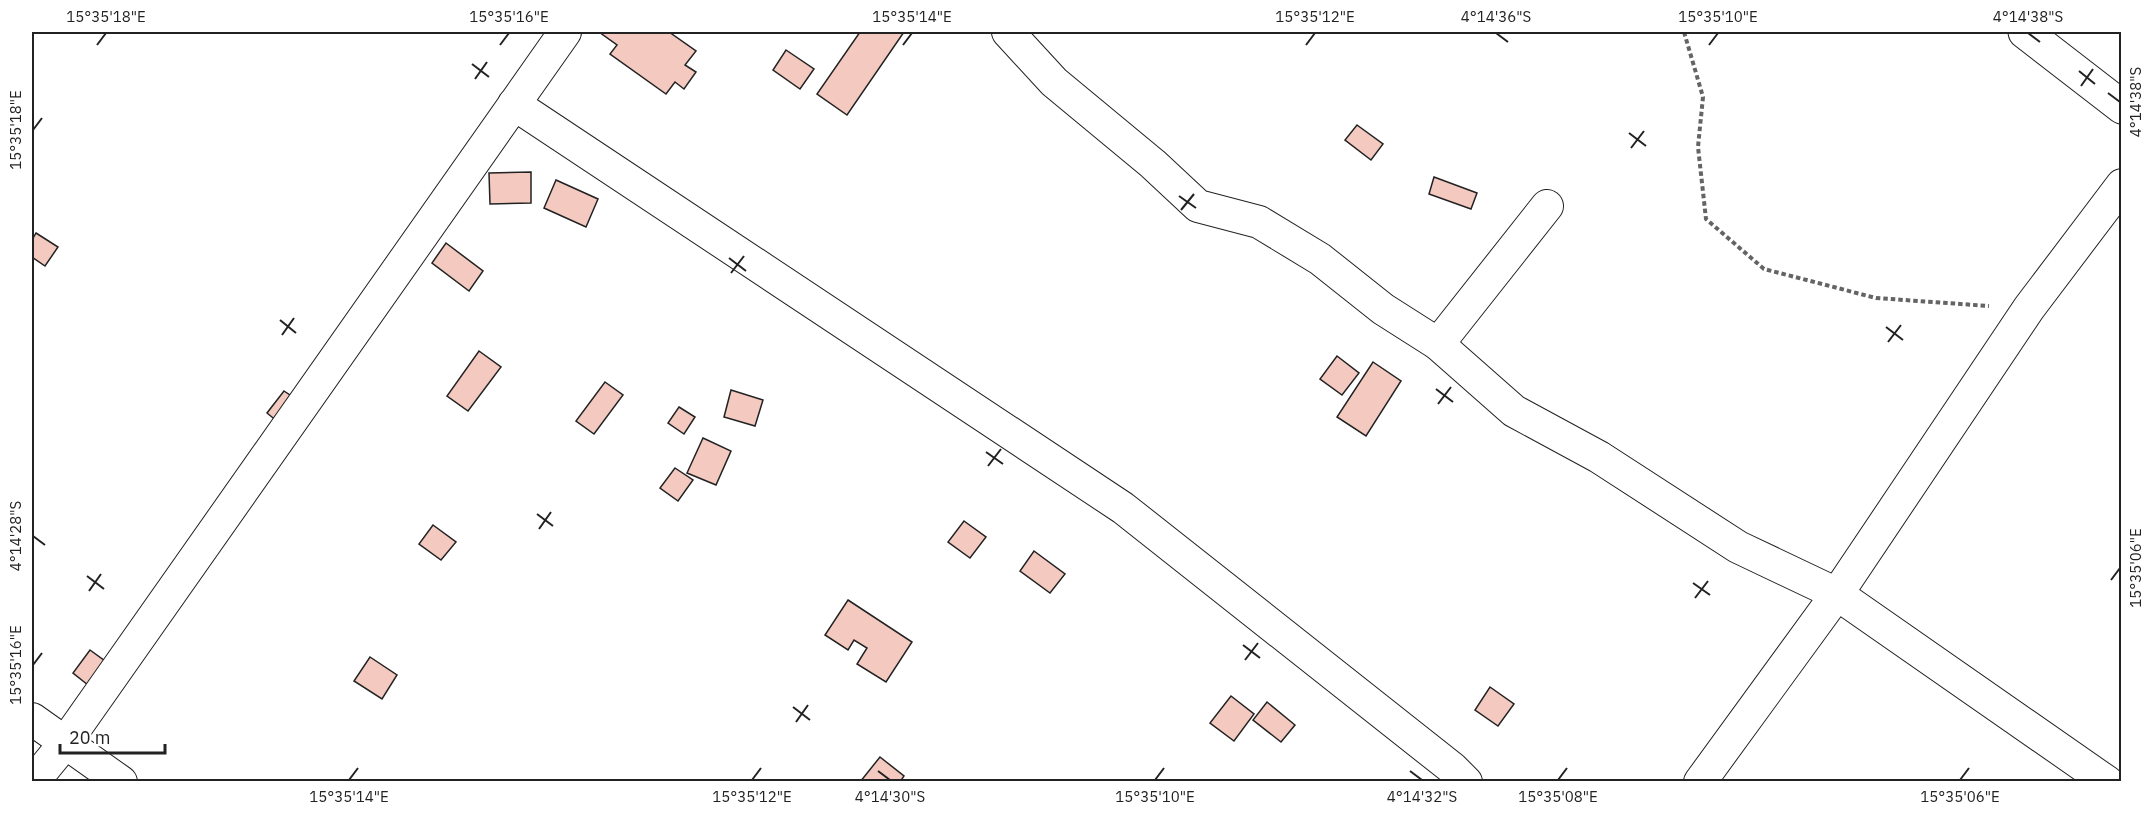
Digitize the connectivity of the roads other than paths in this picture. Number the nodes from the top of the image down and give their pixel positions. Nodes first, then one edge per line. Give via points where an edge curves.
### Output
1 (566, 32) edge
2 (1008, 32) edge
3 (2025, 32) edge
4 (514, 104) junction
5 (2121, 107) edge
6 (2121, 185) edge
7 (1547, 206) dead end
8 (1438, 344) junction
9 (1837, 594) junction
10 (32, 719) edge
11 (65, 743) junction
12 (33, 782) edge
13 (121, 782) edge
14 (1466, 782) edge
15 (1700, 782) edge
16 (2107, 782) edge

1 - 4 street
2 - 8 street via 1054,82 1198,206 1259,222 1320,259 1383,309
3 - 5 street
4 - 11 street
4 - 14 street via 1123,508
6 - 9 street via 2029,308
7 - 8 street
8 - 9 street via 1514,411 1599,457 1738,548
9 - 15 street
9 - 16 street
10 - 11 street
11 - 12 street
11 - 13 street

